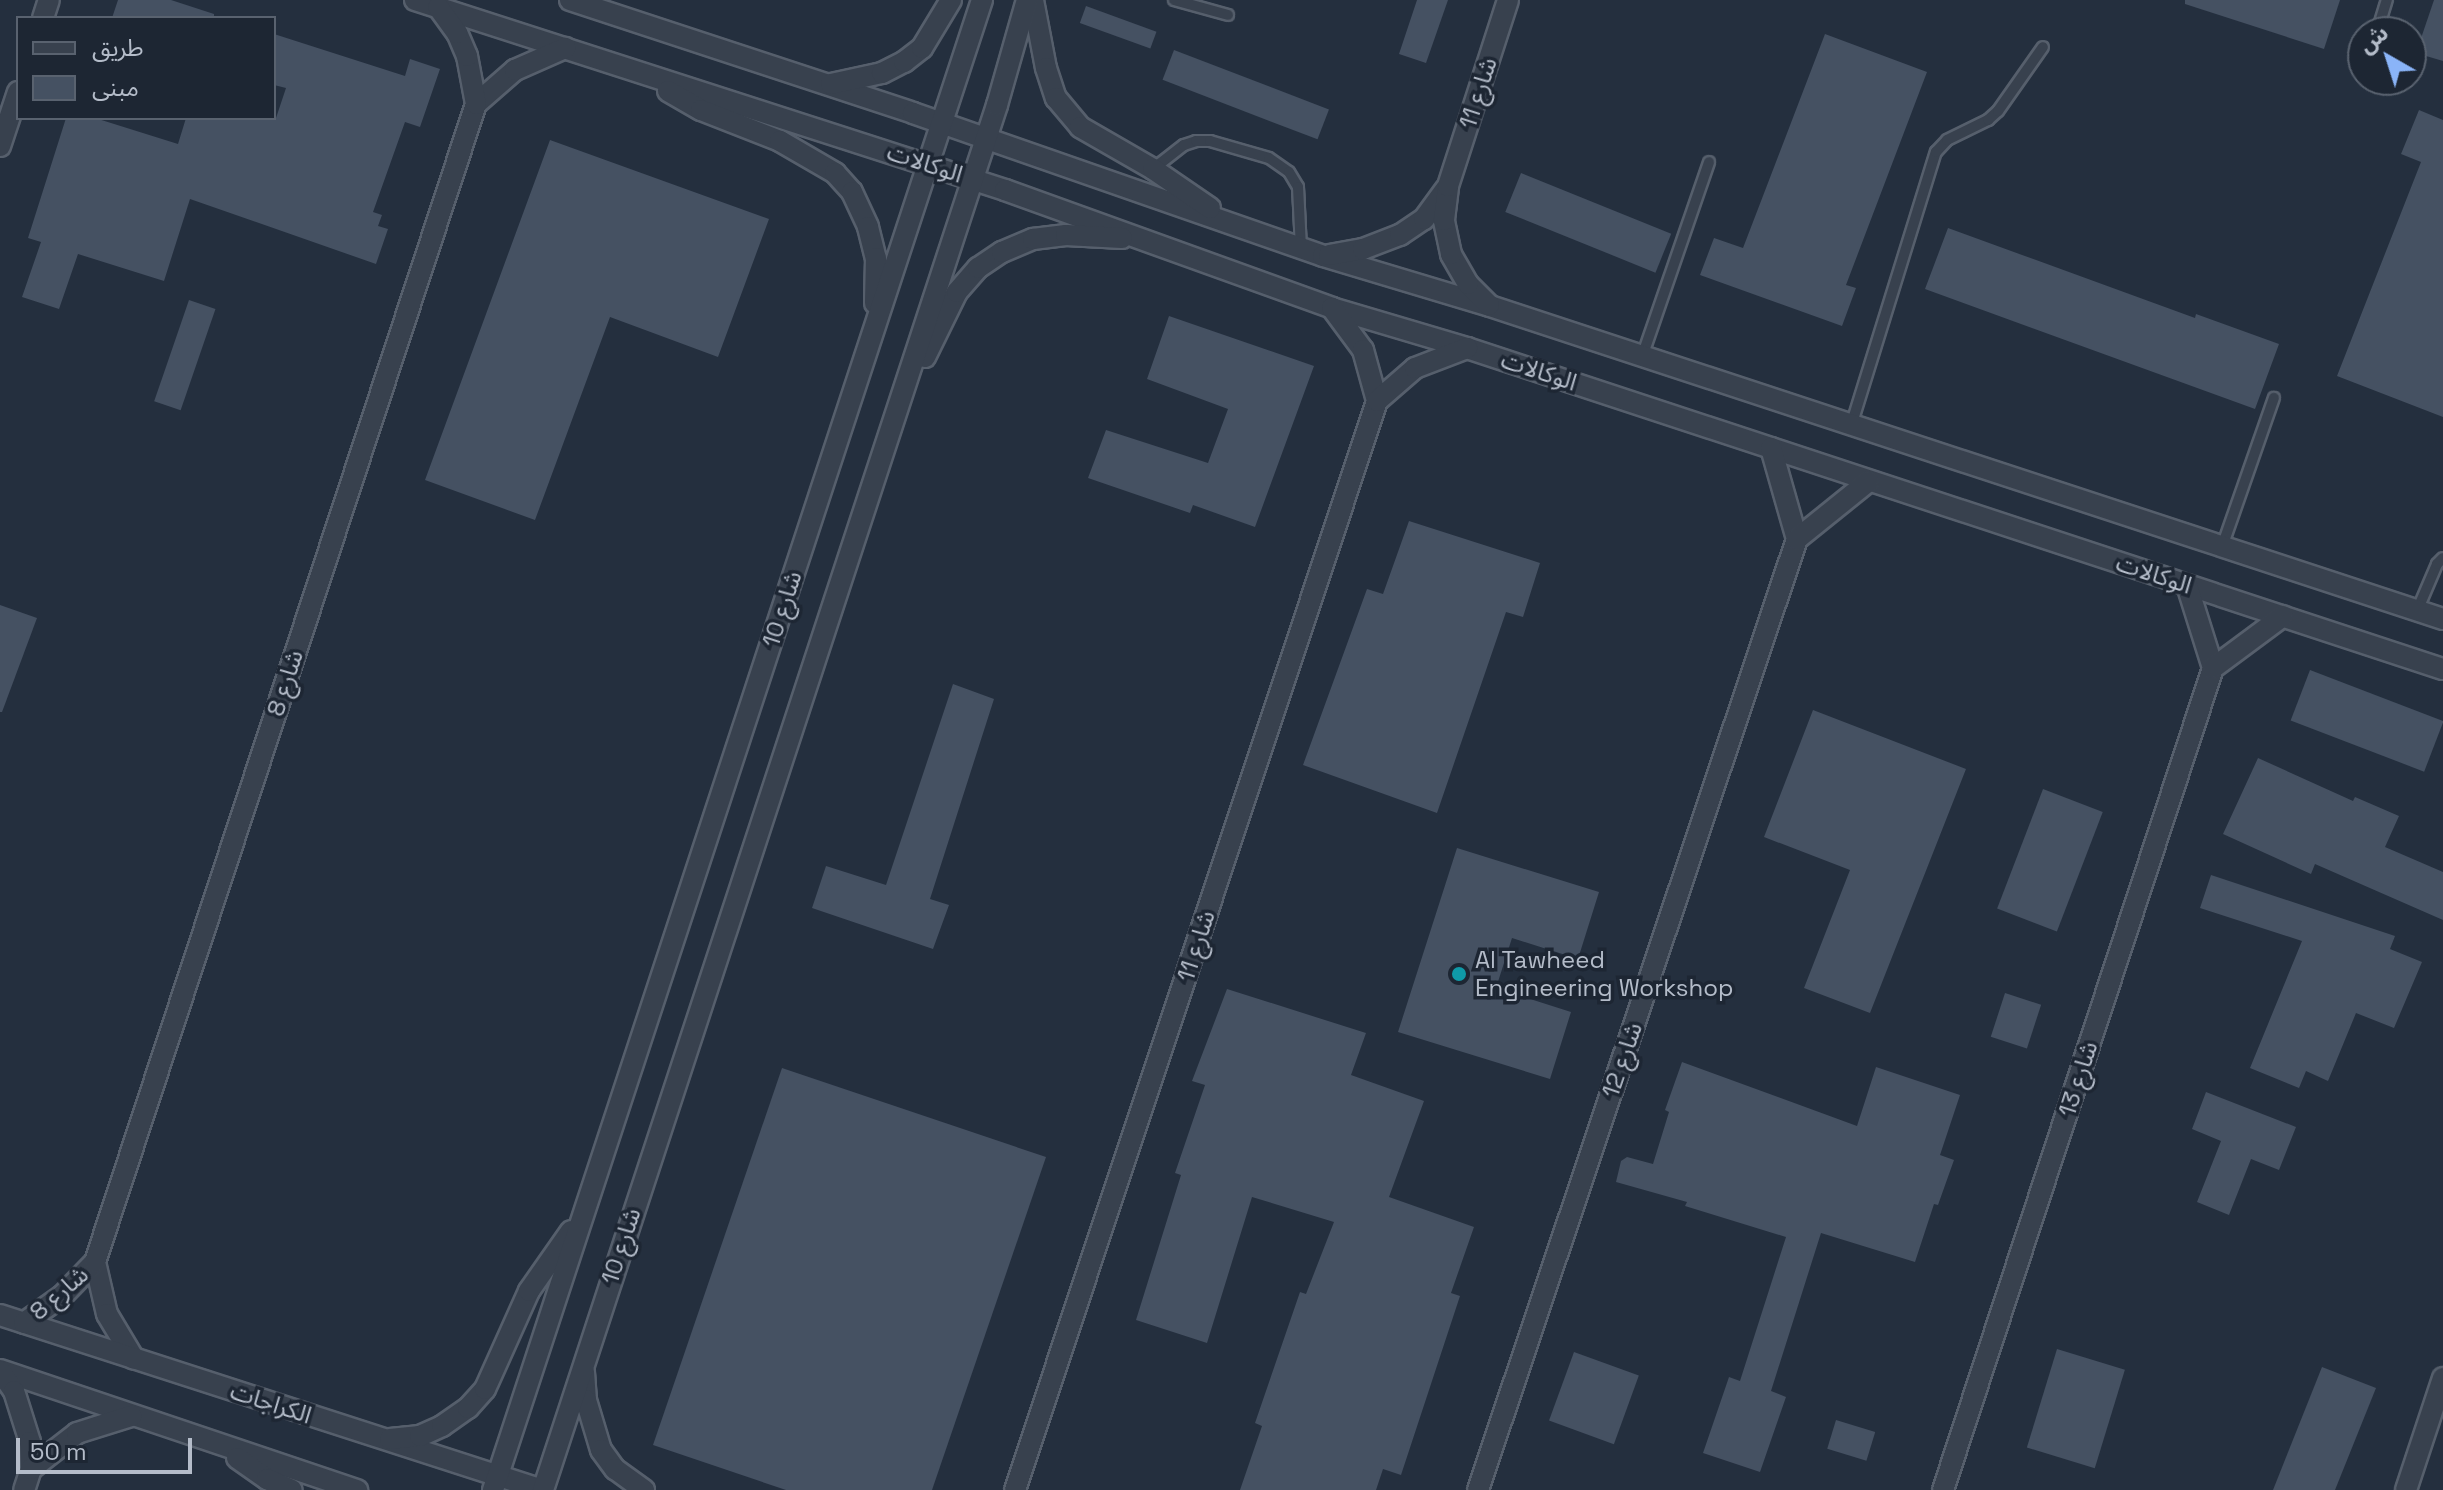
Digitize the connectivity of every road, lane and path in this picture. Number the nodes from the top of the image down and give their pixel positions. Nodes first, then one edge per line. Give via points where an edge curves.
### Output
1 (415, 0) edge
2 (570, 0) edge
3 (951, 0) edge
4 (982, 0) edge
5 (1030, 0) edge
6 (1174, 0) edge
7 (1508, 0) edge
8 (438, 7) junction
9 (1228, 15) dead end
10 (2043, 47) dead end
11 (565, 48) junction
12 (635, 71) junction
13 (827, 85) junction
14 (16, 98) edge
15 (476, 104) junction
16 (943, 124) junction
17 (985, 139) junction
18 (0, 146) edge
19 (1709, 162) dead end
20 (929, 165) junction
21 (1153, 169) junction
22 (971, 179) junction
23 (1448, 186) junction
24 (1230, 222) junction
25 (1149, 240) junction
26 (1301, 248) junction
27 (1323, 256) junction
28 (1490, 306) junction
29 (1332, 308) junction
30 (872, 335) junction
31 (1467, 348) junction
32 (1642, 357) junction
33 (2274, 398) dead end
34 (1377, 401) junction
35 (897, 411) junction
36 (1851, 426) junction
37 (1771, 448) junction
38 (1869, 481) junction
39 (1797, 539) junction
40 (2221, 549) junction
41 (2443, 558) edge
42 (2187, 585) junction
43 (2417, 611) junction
44 (2283, 616) junction
45 (2443, 619) edge
46 (2213, 668) junction
47 (2443, 669) edge
48 (581, 1219) junction
49 (95, 1262) junction
50 (0, 1315) edge
51 (24, 1323) junction
52 (134, 1359) junction
53 (584, 1359) junction
54 (0, 1370) edge
55 (2443, 1378) edge
56 (133, 1415) junction
57 (384, 1440) junction
58 (217, 1444) junction
59 (31, 1469) junction
60 (495, 1483) edge
61 (24, 1490) edge
62 (292, 1490) edge
63 (357, 1490) edge
64 (542, 1490) edge
65 (644, 1490) edge
66 (1015, 1490) edge
67 (1478, 1490) edge
68 (1943, 1490) edge
69 (2406, 1490) edge

1 - 8 street, الوكالات
2 - 13 street, الوكالات
3 - 13 street via 922,48 904,62
4 - 16 street, شارع 10
5 - 17 street, شارع 10
5 - 21 street, الوكالات via 1056,98 1080,127
6 - 9 lane
7 - 23 street, شارع 11
8 - 11 street, الوكالات
8 - 15 street, شارع 8 via 467,56
10 - 36 lane via 1998,111 1936,152
11 - 12 street, الوكالات
11 - 15 street via 515,70
12 - 20 street, الوكالات
12 - 30 street, الوكالات via 701,110 811,157 852,192 876,258
13 - 16 street, الوكالات
14 - 18 street
15 - 49 street, شارع 8
16 - 17 street, الوكالات
16 - 20 street, شارع 10
17 - 22 street, شارع 10
17 - 24 street, الوكالات
19 - 32 lane
20 - 22 street, الوكالات
20 - 30 street, شارع 10
21 - 24 street, الوكالات
21 - 26 lane via 1196,141 1269,158 1289,172 1298,187
22 - 25 street, الوكالات
22 - 35 street, شارع 10
23 - 27 street, شارع 11 via 1424,219 1400,235
23 - 28 street, شارع 11 via 1444,220 1451,254 1468,284
24 - 26 street, الوكالات
25 - 29 street, الوكالات
25 - 35 street, شارع 10 via 1066,235 1033,239 978,268 957,292
26 - 27 street, الوكالات
27 - 28 street, الوكالات
28 - 32 street, الوكالات
29 - 31 street, الوكالات
29 - 34 street via 1363,350
30 - 48 street, شارع 10
31 - 34 street via 1415,368
31 - 37 street, الوكالات
32 - 36 street, الوكالات
33 - 40 lane
34 - 66 street, شارع 11
35 - 53 street, شارع 10
36 - 40 street, الوكالات
37 - 38 street, الوكالات
37 - 39 street
38 - 39 street
38 - 42 street, الوكالات
39 - 67 street, شارع 12
40 - 43 street, الوكالات
41 - 43 lane
42 - 44 street, الوكالات
42 - 46 street
43 - 45 street, الوكالات
44 - 46 street
44 - 47 street, الوكالات
46 - 68 street, شارع 13
48 - 57 street, شارع 10 via 529,1291 485,1389 442,1426 420,1436
48 - 60 street, شارع 10
49 - 51 street, شارع 8 via 62,1296
49 - 52 street, شارع 8 via 107,1314
50 - 51 street, الكراجات
51 - 52 street, الكراجات
52 - 57 street, الكراجات
53 - 64 street, شارع 10
53 - 65 street via 586,1400 601,1450 615,1469
54 - 56 street
54 - 59 street via 24,1416
55 - 69 street
56 - 58 street
56 - 59 street via 77,1433
57 - 60 street, الكراجات
58 - 62 street
58 - 63 street
59 - 61 street
60 - 64 street, الكراجات

